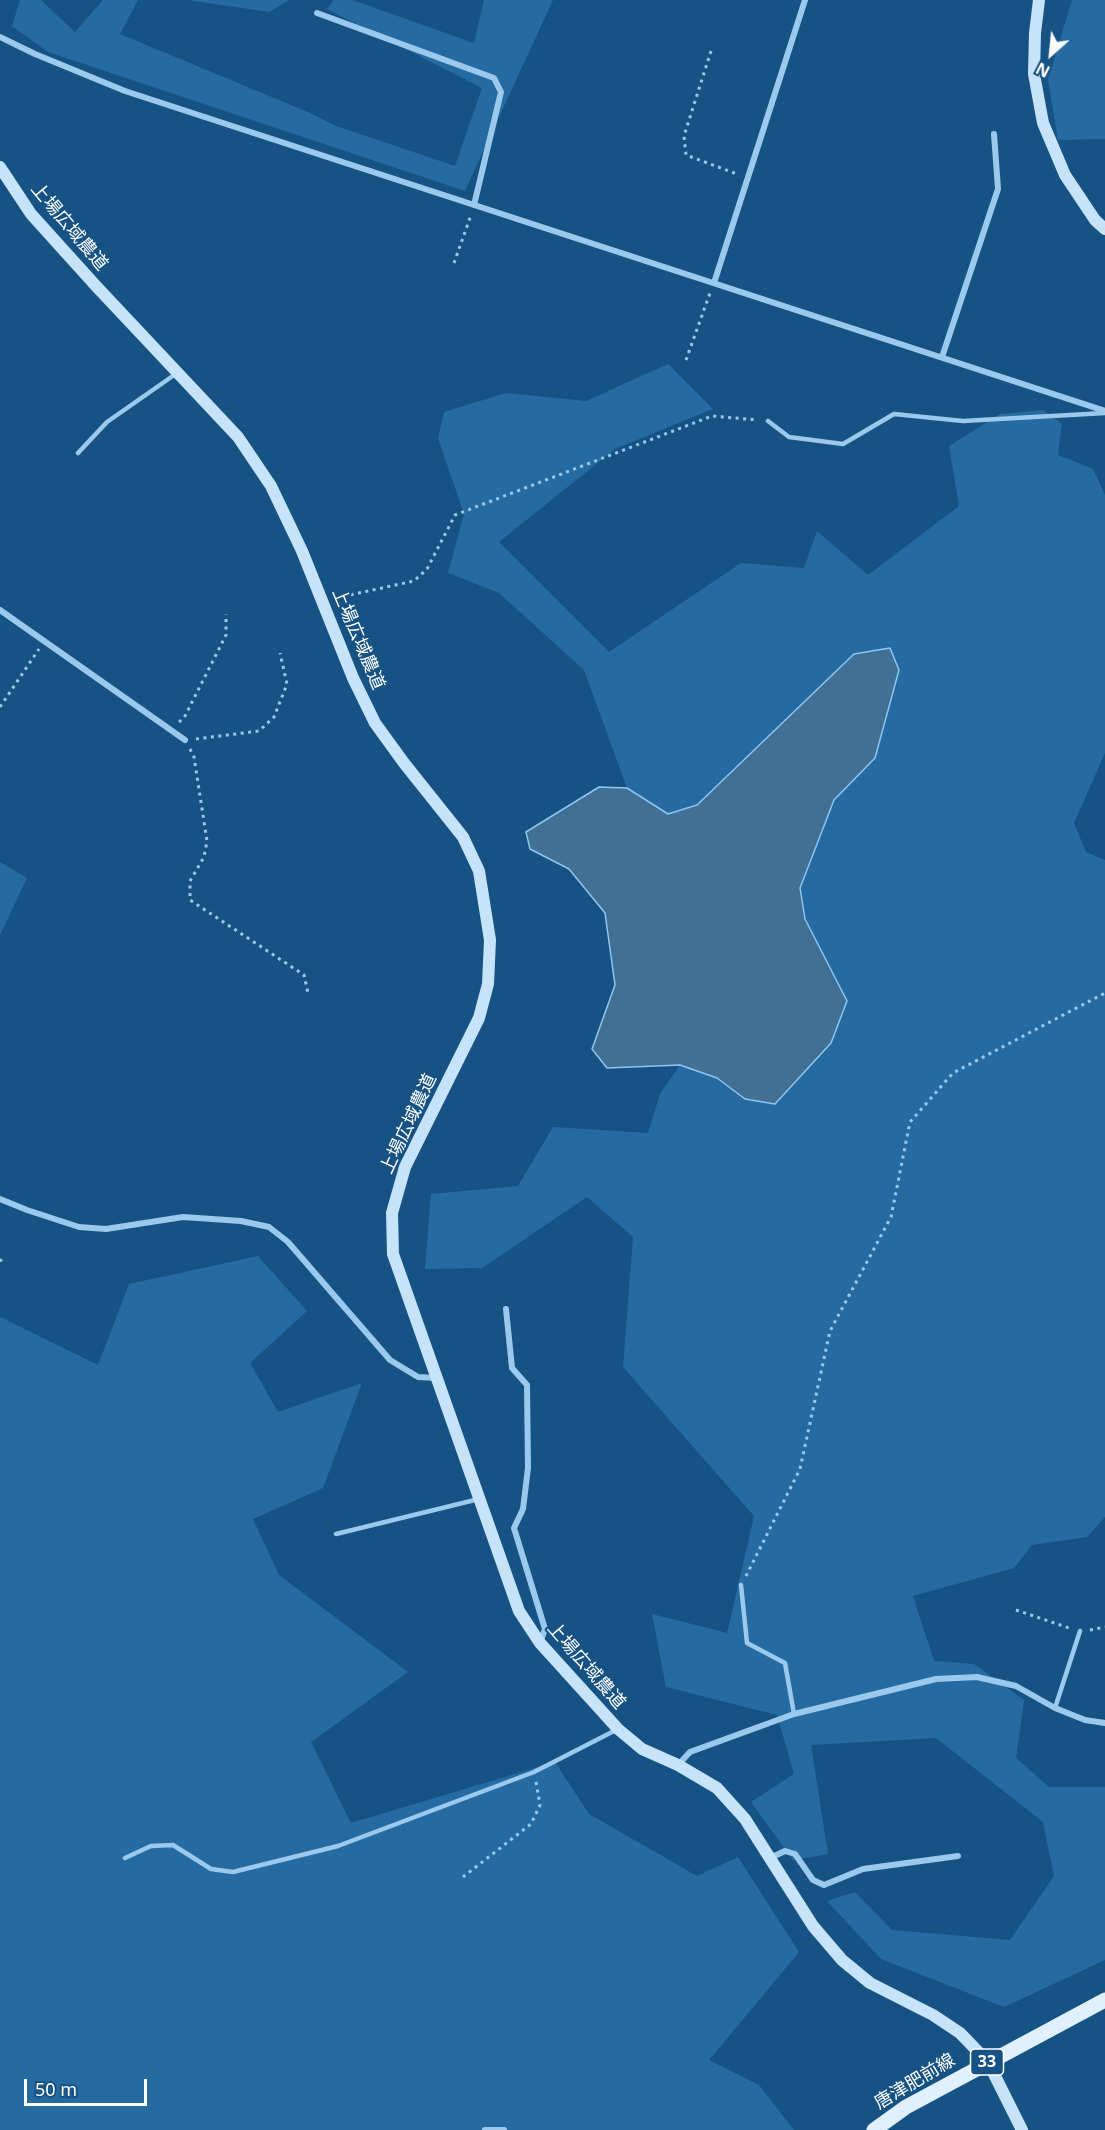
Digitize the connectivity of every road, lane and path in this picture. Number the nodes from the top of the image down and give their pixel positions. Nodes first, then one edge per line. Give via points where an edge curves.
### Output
1 (805, 0) edge
2 (1040, 0) edge
3 (317, 13) dead end
4 (0, 37) edge
5 (711, 51) dead end
6 (994, 134) dead end
7 (0, 169) edge
8 (747, 178) junction
9 (474, 205) junction
10 (1105, 229) edge
11 (454, 263) dead end
12 (714, 283) junction
13 (942, 357) junction
14 (686, 360) dead end
15 (177, 373) junction
16 (1105, 412) edge
17 (768, 421) joint
18 (78, 453) dead end
19 (322, 601) junction
20 (0, 610) edge
21 (226, 614) dead end
22 (44, 642) junction
23 (280, 653) dead end
24 (0, 706) edge
25 (172, 730) junction
26 (185, 740) junction
27 (308, 993) dead end
28 (1105, 993) edge
29 (0, 1198) edge
30 (506, 1309) dead end
31 (437, 1378) junction
32 (479, 1498) junction
33 (336, 1534) dead end
34 (741, 1585) joint
35 (1016, 1610) dead end
36 (1105, 1627) edge
37 (1080, 1631) junction
38 (540, 1643) junction
39 (1055, 1708) junction
40 (794, 1714) junction
41 (1105, 1723) edge
42 (618, 1729) junction
43 (678, 1765) junction
44 (534, 1772) junction
45 (958, 1856) dead end
46 (125, 1858) dead end
47 (770, 1858) junction
48 (463, 1877) dead end
49 (1105, 2000) edge
50 (988, 2062) junction
51 (484, 2130) edge
52 (504, 2130) edge
53 (874, 2130) edge
54 (1022, 2130) edge

1 - 8 street
2 - 10 street via 1034,74 1043,123 1065,175
3 - 9 street via 494,78 501,92
4 - 9 street via 125,90
5 - 8 path via 684,136 686,155
6 - 13 street via 998,189
7 - 15 street, 上場広域農道 via 31,214
8 - 12 street
9 - 11 path
9 - 12 street
12 - 13 street
12 - 14 path
13 - 16 street
15 - 18 lane via 107,422
15 - 19 street, 上場広域農道 via 238,437 271,486
16 - 17 lane via 963,421 894,414 843,444 789,437
17 - 19 path via 712,416 455,515 427,568 414,581
19 - 31 street, 上場広域農道 via 375,723 463,837 479,871 490,940 488,984 479,1018 405,1167 392,1213 393,1254
20 - 22 street
21 - 25 path via 226,635 184,718
22 - 24 path
22 - 25 street
23 - 26 path via 287,684 274,717 259,731
25 - 26 street
26 - 27 path via 194,757 207,841 204,857 190,881 190,900 304,975
28 - 34 path via 953,1073 910,1122 891,1217 830,1331 800,1469
29 - 31 street via 79,1227 106,1229 183,1217 269,1227 288,1242 390,1360 417,1377
30 - 38 street via 513,1368 526,1385 528,1468 523,1509 514,1528 545,1629
31 - 32 street, 上場広域農道
32 - 33 lane
32 - 38 street, 上場広域農道 via 519,1611
34 - 40 lane via 747,1643 785,1663
35 - 37 path
36 - 37 path
37 - 39 lane
38 - 42 street, 上場広域農道
39 - 40 street via 1016,1686 977,1677 936,1679
39 - 41 street
40 - 43 street via 690,1752
42 - 43 street, 上場広域農道 via 642,1749
42 - 44 lane
43 - 47 street, 上場広域農道 via 717,1788 745,1819
44 - 46 lane via 338,1845 233,1872 211,1869 173,1845 151,1846
44 - 48 path via 540,1804 531,1824
45 - 47 street via 863,1869 824,1885 813,1880 795,1854 785,1851
47 - 50 street, 上場広域農道 via 813,1926 842,1960 870,1983 960,2032
49 - 50 main road, 唐津肥前線 / 33
50 - 53 main road, 唐津肥前線 / 33 via 906,2107
50 - 54 street, 上場広域農道
51 - 52 street

